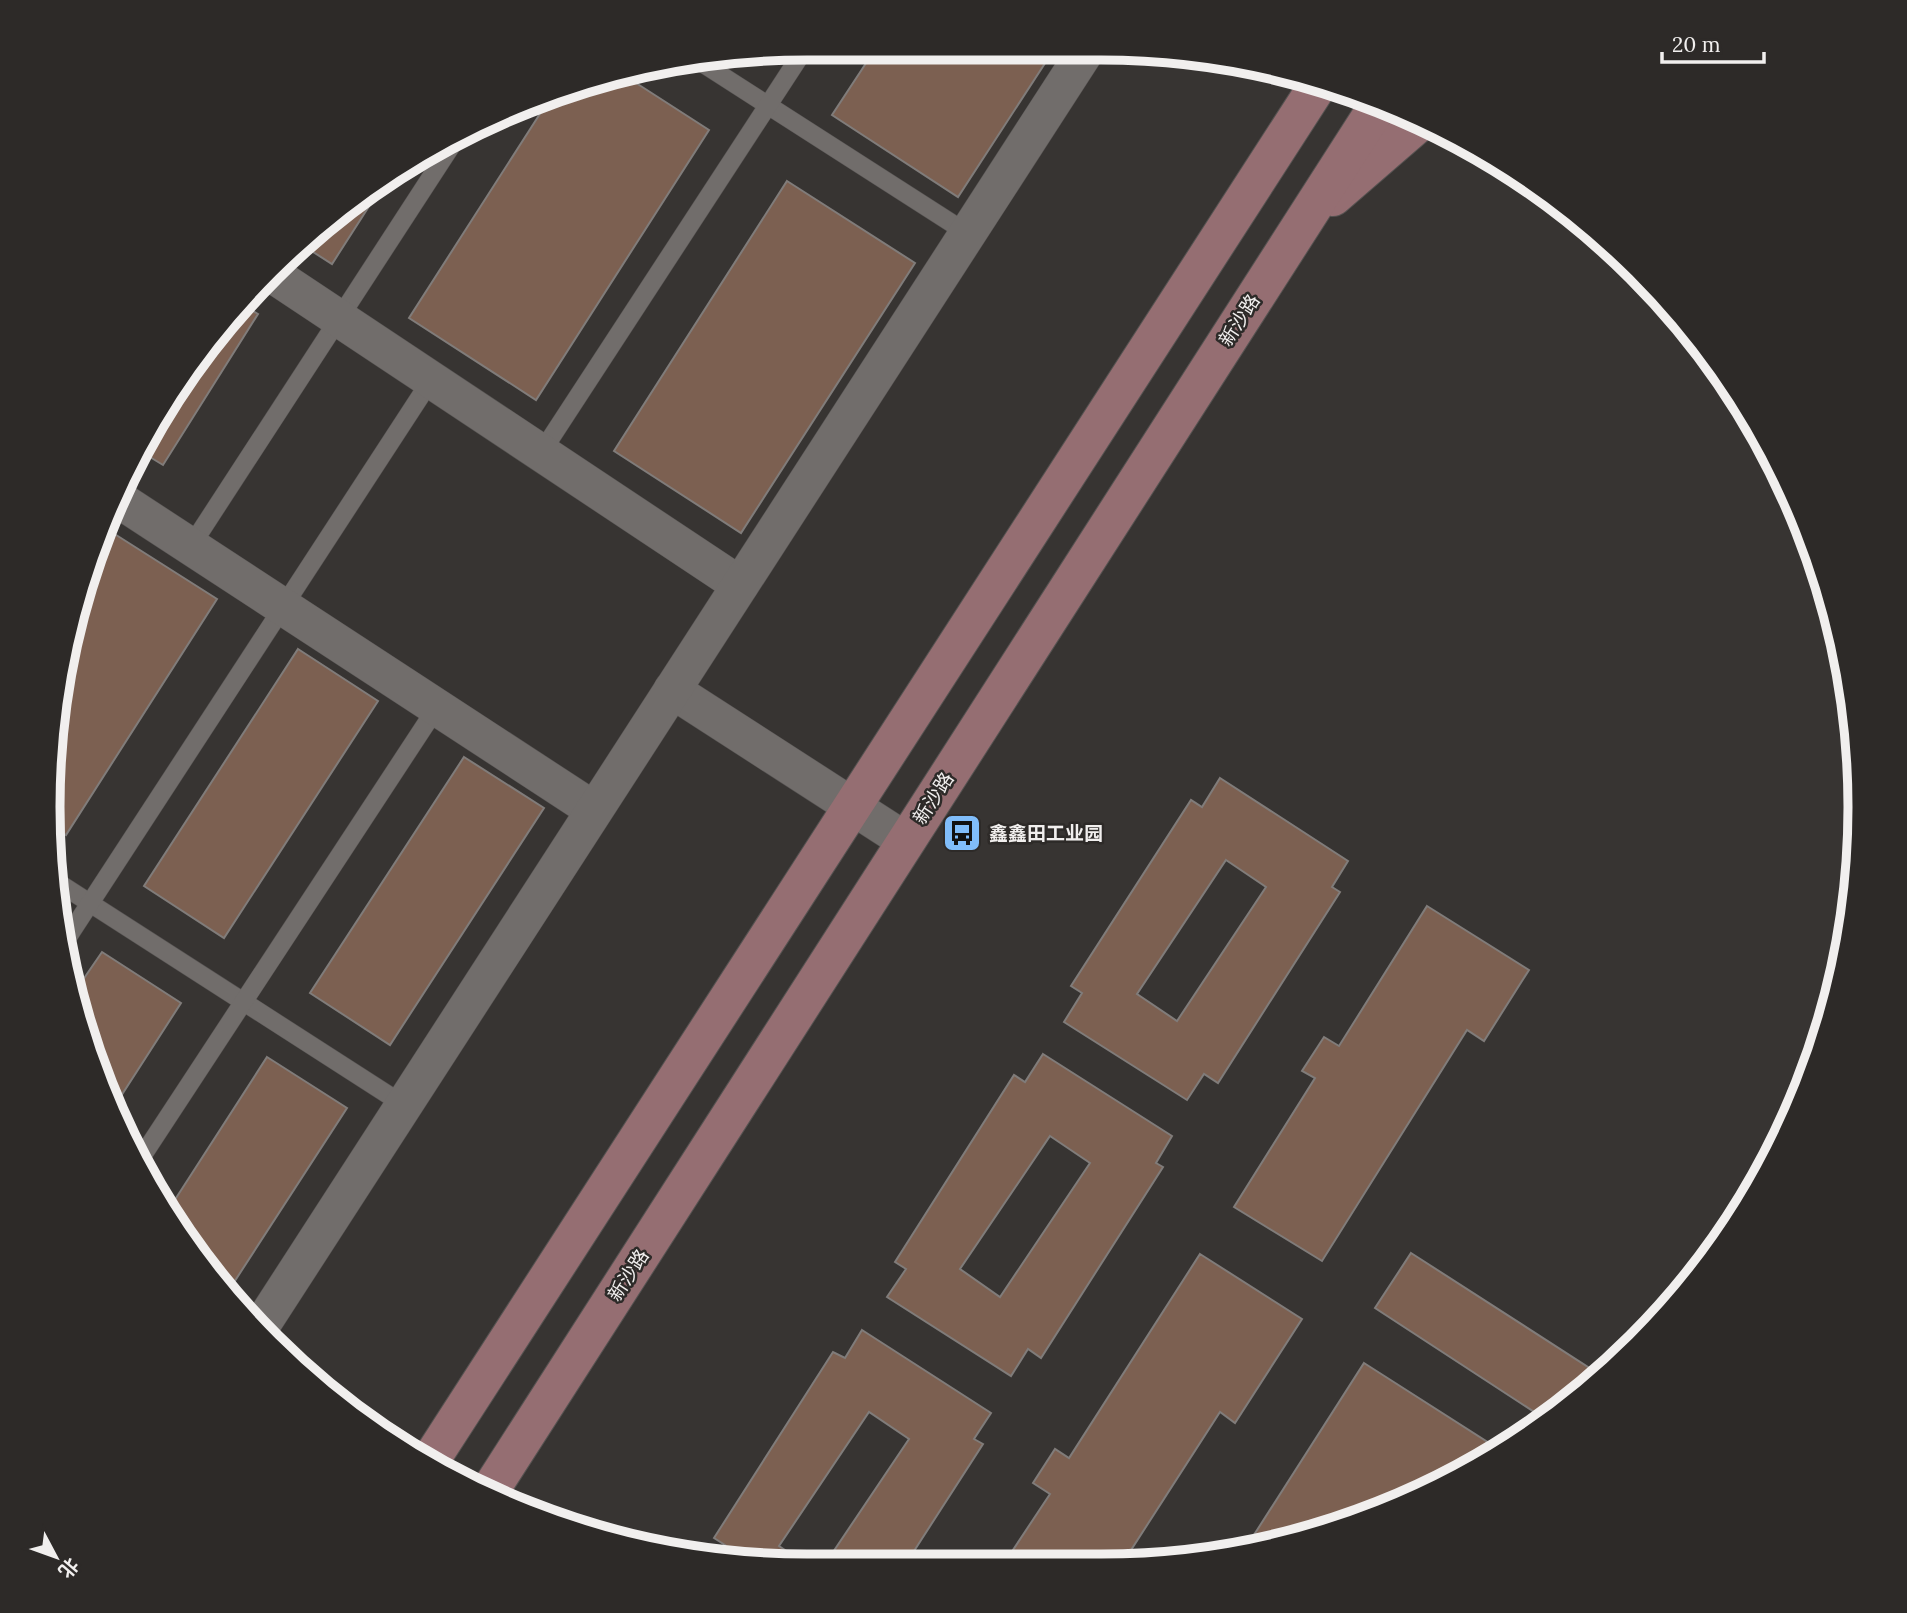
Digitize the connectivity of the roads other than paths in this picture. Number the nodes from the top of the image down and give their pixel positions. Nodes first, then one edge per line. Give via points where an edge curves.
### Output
1 (797, 60) edge
2 (1079, 60) edge
3 (707, 66) edge
4 (1314, 91) edge
5 (768, 105) junction
6 (1374, 112) edge
7 (1412, 128) edge
8 (447, 153) edge
9 (1300, 226) junction
10 (967, 233) junction
11 (278, 278) edge
12 (339, 318) junction
13 (431, 380) junction
14 (541, 453) junction
15 (124, 503) edge
16 (191, 546) junction
17 (740, 585) junction
18 (283, 607) junction
19 (672, 690) junction
20 (437, 707) junction
21 (852, 806) junction
22 (594, 810) junction
23 (906, 841) junction
24 (64, 887) edge
25 (90, 903) junction
26 (71, 933) edge
27 (244, 1002) junction
28 (404, 1105) junction
29 (145, 1152) edge
30 (265, 1320) edge
31 (435, 1454) edge
32 (494, 1484) edge

1 - 5 lane
2 - 10 street
3 - 5 lane
4 - 21 main road
5 - 10 lane
5 - 14 lane
6 - 9 main road, 新沙路
7 - 9 main road
8 - 12 lane
9 - 23 main road, 新沙路
10 - 17 street
11 - 12 street
12 - 13 street
12 - 16 lane
13 - 14 street
13 - 18 lane
14 - 17 street
15 - 16 street
16 - 18 street
17 - 19 street
18 - 20 street
18 - 25 lane
19 - 21 street
19 - 22 street
20 - 22 street
20 - 27 lane
21 - 23 street
21 - 31 main road
22 - 28 street
23 - 32 main road, 新沙路
24 - 25 lane
25 - 26 lane
25 - 27 lane
27 - 28 lane
27 - 29 lane
28 - 30 street

